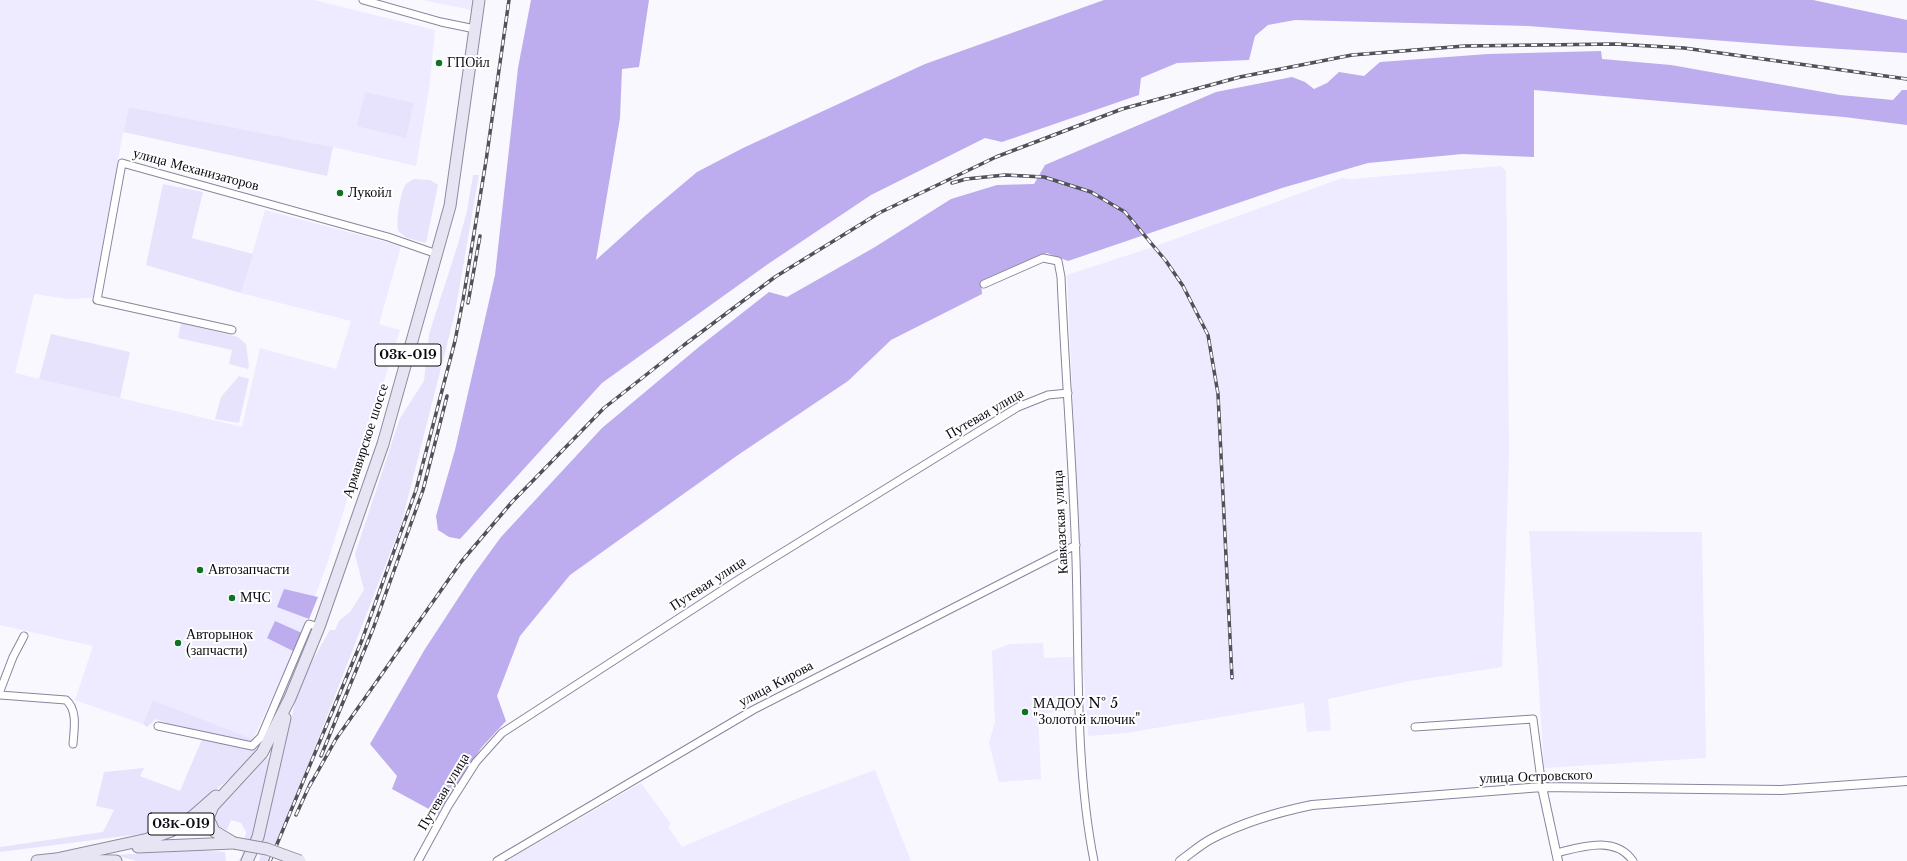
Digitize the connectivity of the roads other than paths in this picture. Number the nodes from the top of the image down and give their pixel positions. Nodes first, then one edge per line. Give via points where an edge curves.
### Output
1 (363, 0) edge
2 (479, 0) edge
3 (475, 28) junction
4 (437, 254) junction
5 (984, 284) dead end
6 (232, 330) dead end
7 (1068, 393) junction
8 (1076, 545) junction
9 (319, 627) junction
10 (24, 636) dead end
11 (0, 691) edge
12 (0, 695) edge
13 (290, 698) junction
14 (158, 726) dead end
15 (1415, 727) dead end
16 (73, 744) dead end
17 (241, 775) junction
18 (1907, 781) edge
19 (1542, 787) junction
20 (234, 843) junction
21 (108, 849) junction
22 (1556, 857) edge
23 (56, 859) junction
24 (37, 861) edge
25 (116, 861) edge
26 (247, 861) edge
27 (300, 861) edge
28 (418, 861) edge
29 (497, 861) edge
30 (1094, 861) edge
31 (1180, 861) edge
32 (1633, 861) edge

1 - 3 street via 442,22
2 - 3 main road, Армавирское шоссе / 03К-019
3 - 4 main road, Армавирское шоссе / 03К-019 via 456,178
4 - 6 street, улица Механизаторов via 388,237 122,163 97,300
4 - 9 main road, Армавирское шоссе / 03К-019 via 383,444
5 - 7 street, Кавказская улица via 1043,258 1058,261
7 - 8 street, Кавказская улица
7 - 28 street, Путевая улица via 1048,395 1018,407 741,578 502,733 476,762
8 - 29 street, улица Кирова via 753,710
8 - 30 street, Кавказская улица via 1081,743 1088,834
9 - 13 main road, Армавирское шоссе / 03К-019
9 - 14 street via 308,624 261,737 252,746
10 - 11 street
12 - 16 street via 66,700 74,712
13 - 17 main road, Армавирское шоссе / 03К-019 via 262,753
13 - 26 main road via 258,837
15 - 19 street via 1533,719
17 - 20 main road via 213,806 208,818 214,831
17 - 21 main road, 03К-019 via 192,817 171,831
18 - 19 street, улица Островского via 1781,790
19 - 22 street
19 - 31 street, улица Островского via 1370,800 1283,811 1212,839
20 - 21 main road
20 - 27 main road, bridge via 267,849
21 - 23 main road
22 - 32 street via 1596,843 1620,849
23 - 24 main road
23 - 25 main road

